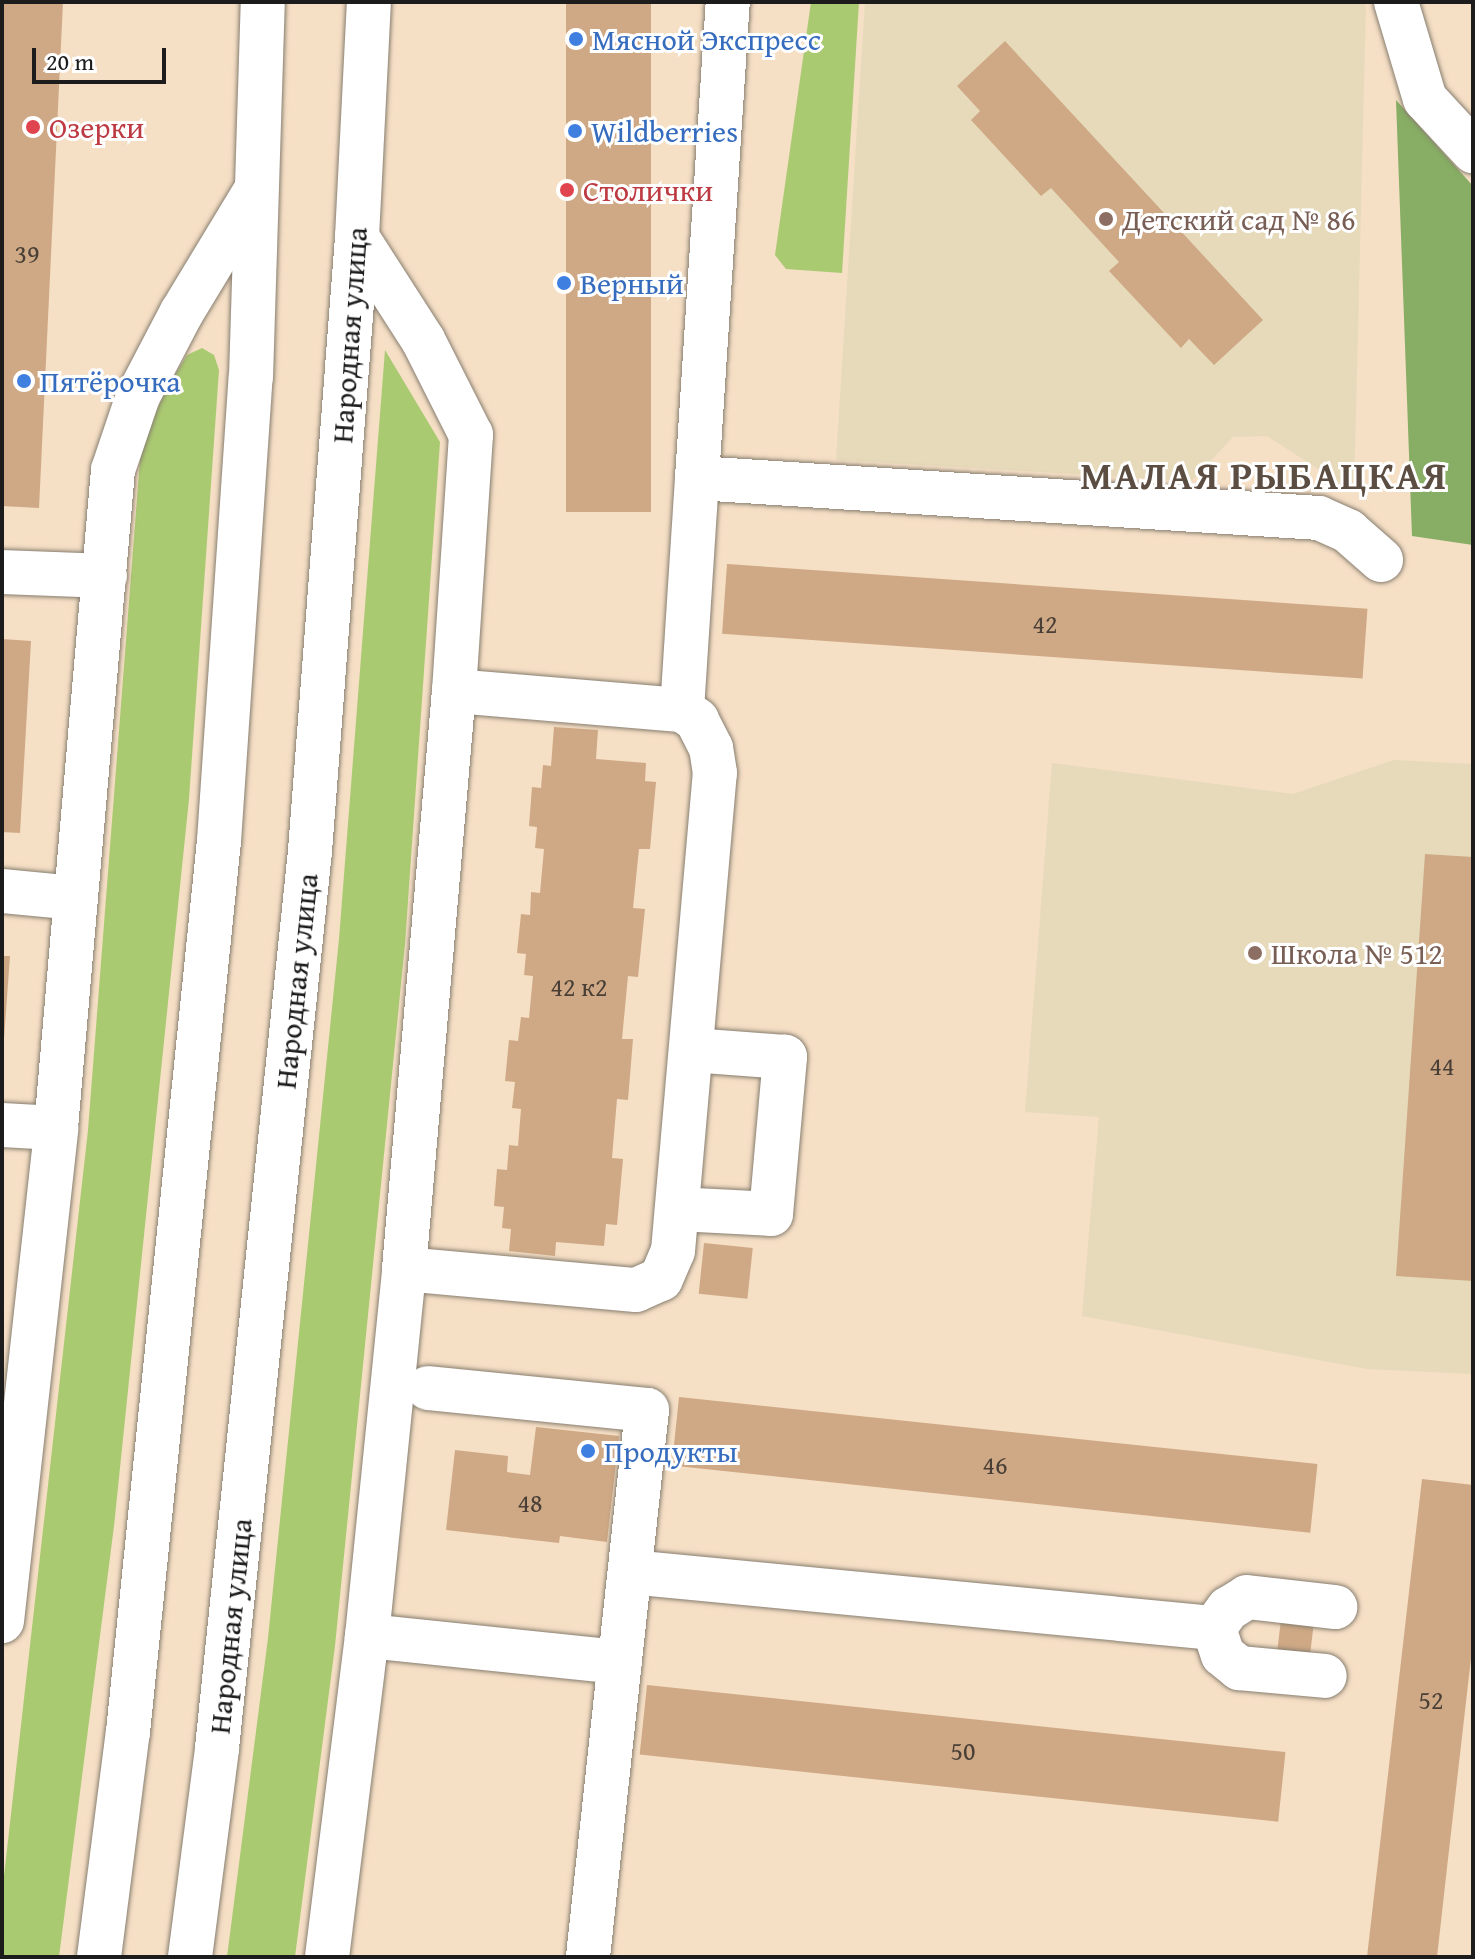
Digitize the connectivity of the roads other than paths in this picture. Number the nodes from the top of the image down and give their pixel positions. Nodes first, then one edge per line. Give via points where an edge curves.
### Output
1 (263, 2) edge
2 (369, 2) edge
3 (728, 2) edge
4 (1396, 2) edge
5 (1473, 151) edge
6 (256, 190) junction
7 (357, 237) junction
8 (697, 478) junction
9 (1381, 560) dead end
10 (2, 572) edge
11 (105, 576) junction
12 (454, 691) junction
13 (682, 710) junction
14 (2, 891) edge
15 (76, 898) junction
16 (691, 1050) junction
17 (2, 1125) edge
18 (56, 1128) junction
19 (677, 1209) junction
20 (404, 1269) junction
21 (428, 1388) dead end
22 (630, 1572) junction
23 (1335, 1607) dead end
24 (2, 1621) edge
25 (1214, 1628) junction
26 (367, 1636) junction
27 (620, 1662) junction
28 (1325, 1676) dead end
29 (99, 1957) edge
30 (190, 1957) edge
31 (327, 1957) edge
32 (588, 1957) edge

1 - 6 main road
2 - 7 main road, Народная улица
3 - 8 main road
4 - 5 main road via 1425,99
6 - 11 main road via 138,396 113,470
6 - 29 main road via 251,377 219,841 128,1732
7 - 12 main road via 423,340 471,435
7 - 30 main road, Народная улица via 310,851 217,1748
8 - 9 main road via 1319,518 1348,531
8 - 13 main road
10 - 11 main road
11 - 15 main road
12 - 13 main road
12 - 20 main road
13 - 16 main road via 697,720 711,748 715,773
14 - 15 main road
15 - 18 main road
16 - 19 main road
16 - 19 main road via 785,1057 773,1199 771,1214
17 - 18 main road
18 - 24 main road
19 - 20 main road via 673,1251 661,1279 636,1290
20 - 26 main road
21 - 22 main road via 647,1410
22 - 25 main road
22 - 27 main road
23 - 25 main road via 1247,1597 1228,1609
25 - 28 main road via 1223,1655 1239,1668
26 - 27 main road
26 - 31 main road
27 - 32 main road

